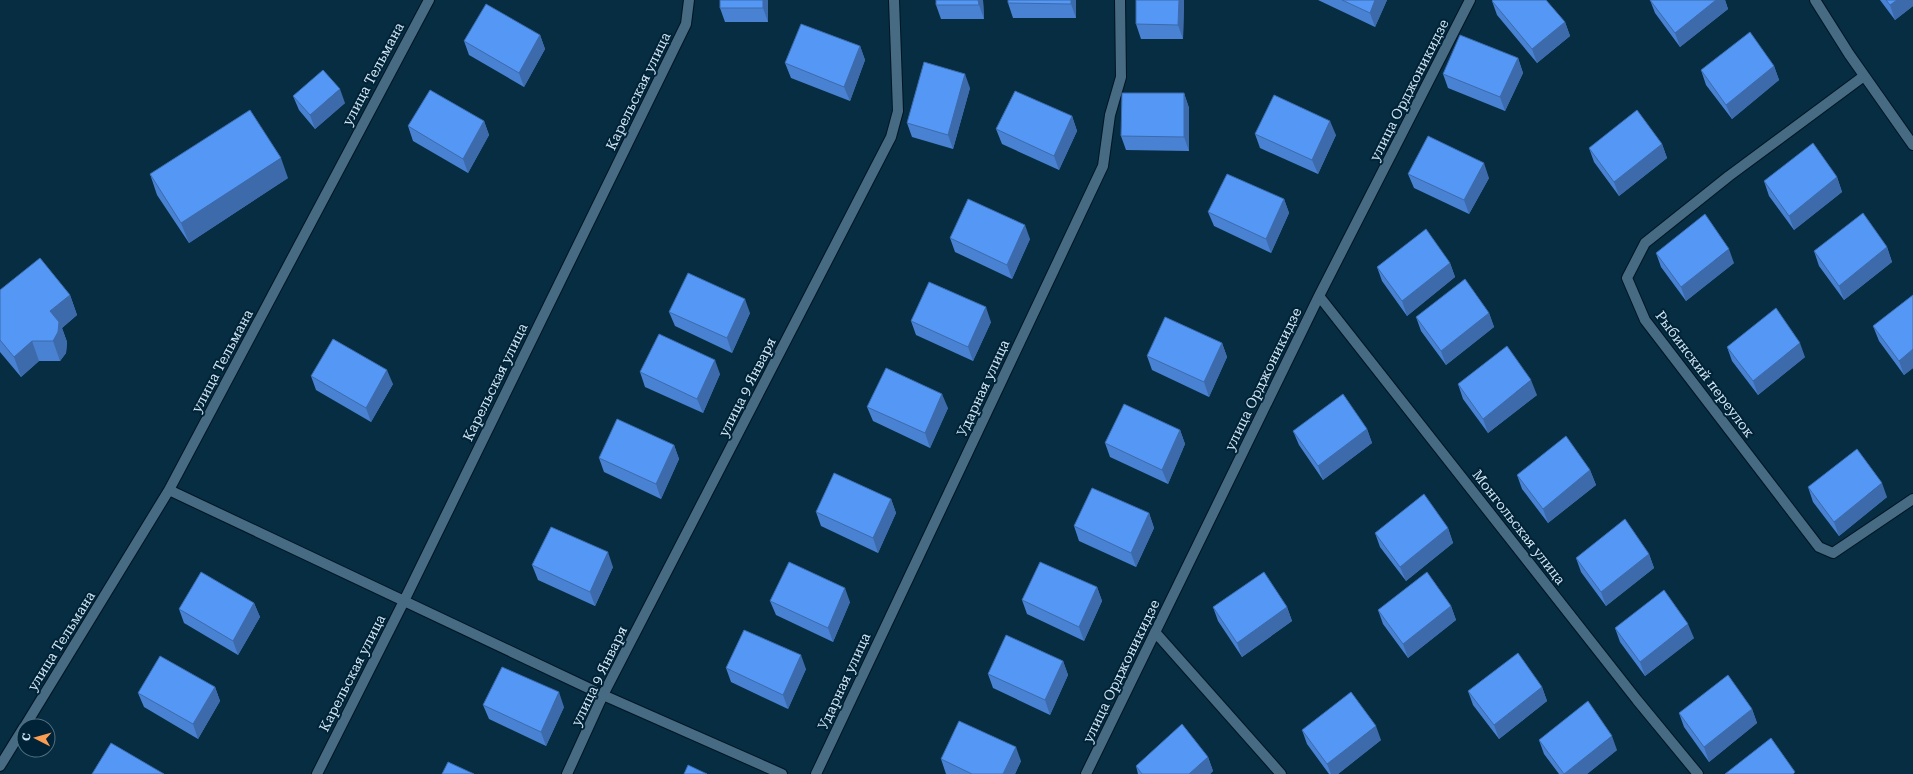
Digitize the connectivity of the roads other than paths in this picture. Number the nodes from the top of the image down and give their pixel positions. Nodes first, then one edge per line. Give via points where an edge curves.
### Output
1 (428, 0) edge
2 (689, 0) edge
3 (894, 0) edge
4 (1120, 0) edge
5 (1470, 0) edge
6 (1815, 0) edge
7 (1864, 76) junction
8 (1913, 145) edge
9 (1319, 296) junction
10 (169, 490) junction
11 (1913, 499) edge
12 (404, 602) junction
13 (1155, 632) junction
14 (603, 695) junction
15 (30, 718) edge
16 (16, 740) edge
17 (0, 766) edge
18 (317, 774) edge
19 (567, 774) edge
20 (782, 774) edge
21 (816, 774) edge
22 (1086, 774) edge
23 (1281, 774) edge
24 (1698, 774) edge

1 - 10 street, улица Тельмана
2 - 12 street, Карельская улица via 686,24
3 - 14 street, улица 9 Января via 898,111 891,137
4 - 21 street, Ударная улица via 1121,77 1110,115 1103,166
5 - 9 street, улица Орджоникидзе
6 - 7 street
7 - 8 street
7 - 11 street, Рыбинский переулок via 1729,176 1645,243 1627,278 1645,320 1819,547 1833,553
9 - 13 street, улица Орджоникидзе
9 - 24 street, Монгольская улица
10 - 12 street
10 - 15 street, улица Тельмана
12 - 14 street
12 - 18 street, Карельская улица
13 - 22 street, улица Орджоникидзе
13 - 23 street
14 - 19 street, улица 9 Января
14 - 20 street
16 - 17 street, улица Тельмана

